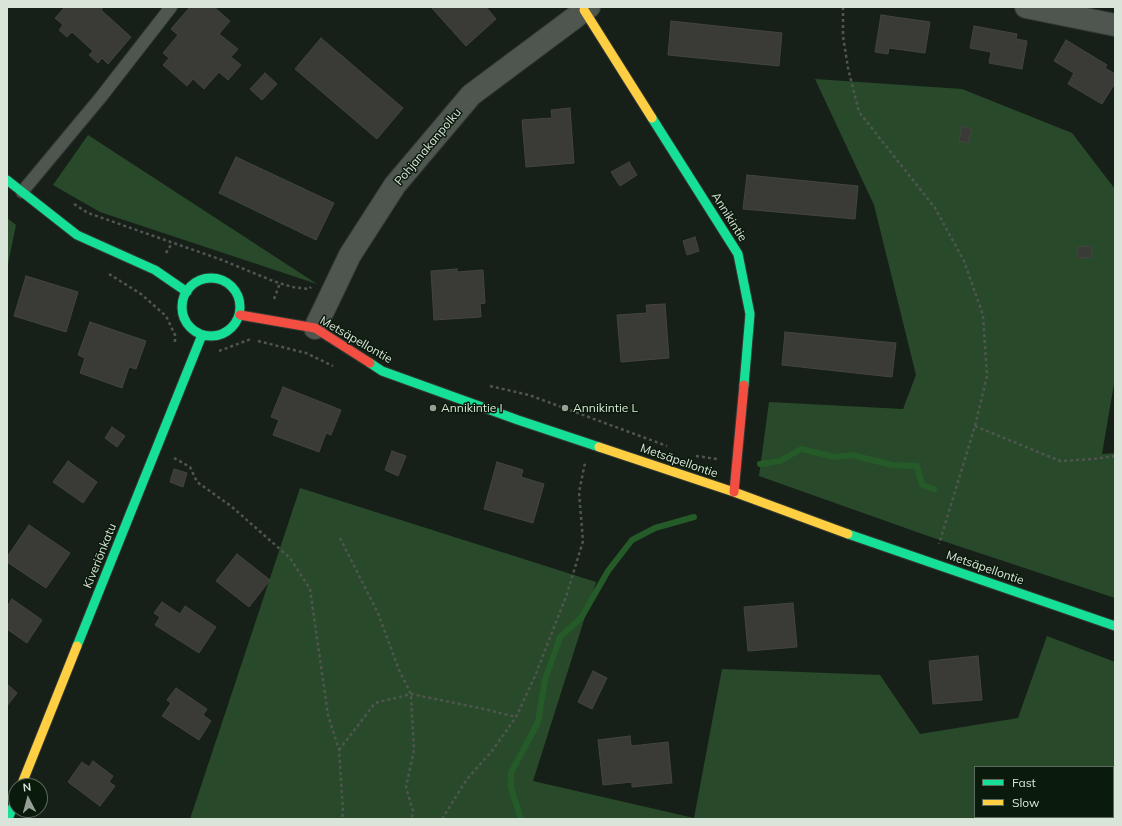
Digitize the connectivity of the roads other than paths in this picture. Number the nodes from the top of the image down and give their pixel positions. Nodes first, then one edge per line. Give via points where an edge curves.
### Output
1 (171, 7) edge
2 (1026, 7) edge
3 (586, 8) edge
4 (1115, 25) edge
5 (7, 180) edge
6 (22, 192) junction
7 (187, 292) junction
8 (240, 315) junction
9 (315, 328) junction
10 (202, 335) junction
11 (734, 492) junction
12 (1115, 626) edge
13 (24, 778) edge

1 - 6 lane
2 - 4 street
3 - 9 street, Pohjanakanpolku via 471,95 395,185 350,255
3 - 11 street, Annikintie via 738,254 750,314
5 - 6 street
6 - 7 street via 77,235 155,270
7 - 8 street via 201,280 219,279 234,289 239,297
7 - 10 street via 182,308 184,317 188,325
8 - 9 street, Metsäpellontie
8 - 10 street via 229,331 211,337
9 - 11 street, Metsäpellontie via 382,371 518,420
10 - 13 street, Kiveriönkatu
11 - 12 street, Metsäpellontie

